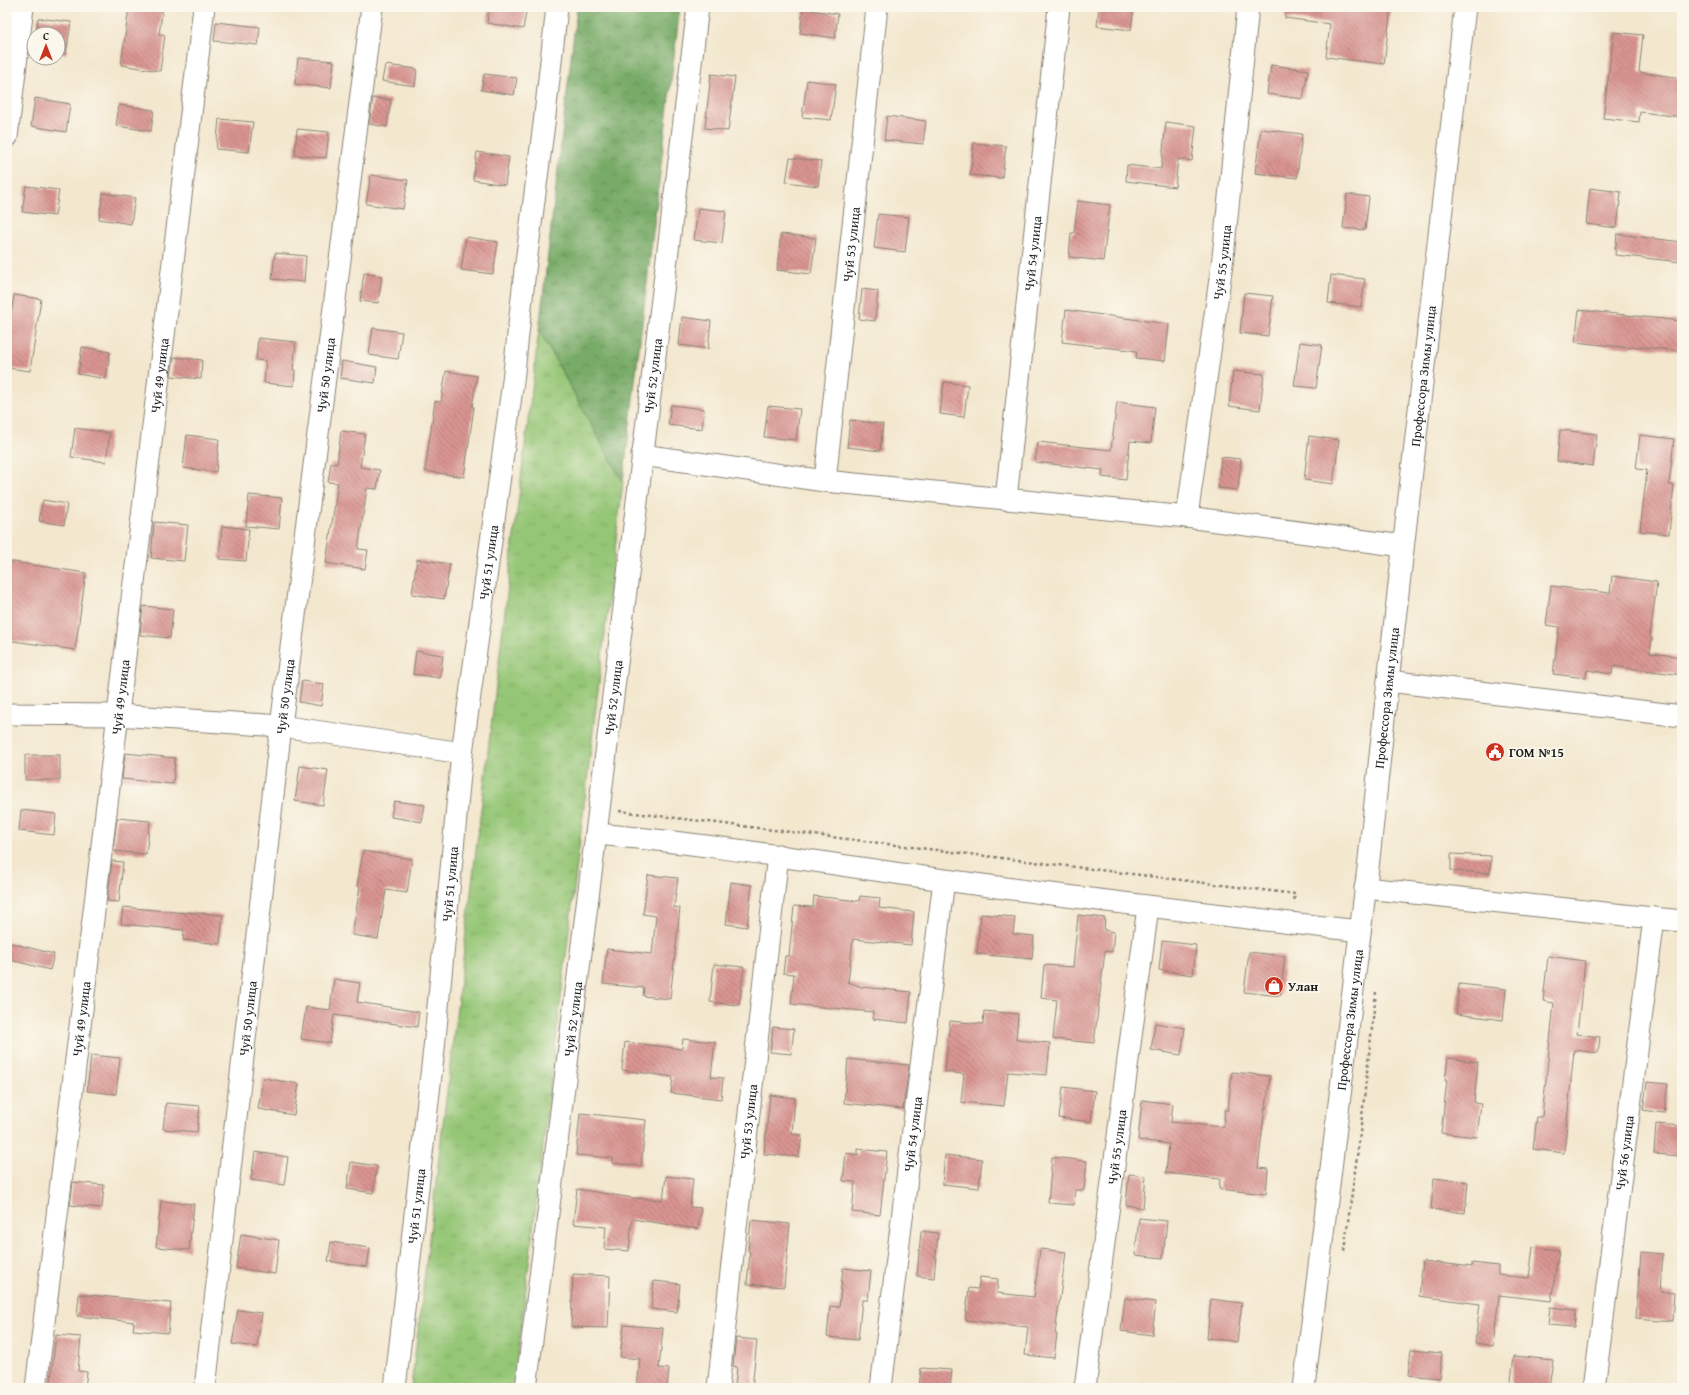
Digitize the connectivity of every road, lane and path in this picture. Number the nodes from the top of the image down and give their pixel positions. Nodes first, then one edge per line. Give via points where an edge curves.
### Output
1 (23, 7) edge
2 (204, 7) edge
3 (372, 7) edge
4 (557, 7) edge
5 (698, 7) edge
6 (877, 7) edge
7 (1059, 7) edge
8 (1248, 7) edge
9 (1465, 7) edge
10 (7, 137) edge
11 (642, 455) junction
12 (825, 481) junction
13 (1006, 499) junction
14 (1187, 517) junction
15 (1403, 546) junction
16 (1388, 681) junction
17 (7, 714) edge
18 (117, 714) junction
19 (1682, 716) edge
20 (281, 726) junction
21 (462, 753) junction
22 (599, 808) junction
23 (596, 834) junction
24 (778, 855) junction
25 (944, 880) junction
26 (1365, 888) junction
27 (1148, 907) junction
28 (1654, 918) junction
29 (1682, 921) edge
30 (1294, 923) junction
31 (1360, 931) junction
32 (36, 1388) edge
33 (205, 1388) edge
34 (395, 1388) edge
35 (526, 1388) edge
36 (718, 1388) edge
37 (880, 1388) edge
38 (1085, 1388) edge
39 (1304, 1388) edge
40 (1594, 1388) edge

1 - 10 street
2 - 18 street, Чуй 49 улица
3 - 20 street, Чуй 50 улица
4 - 21 street, Чуй 51 улица via 514,381
5 - 11 street, Чуй 52 улица
6 - 12 street, Чуй 53 улица
7 - 13 street, Чуй 54 улица
8 - 14 street, Чуй 55 улица via 1223,257
9 - 15 street, Профессора Зимы улица
11 - 12 street
11 - 22 street, Чуй 52 улица
12 - 13 street
13 - 14 street
14 - 15 street
15 - 16 street, Профессора Зимы улица
16 - 19 street
16 - 26 street, Профессора Зимы улица
17 - 18 street
18 - 20 street
18 - 32 street, Чуй 49 улица
20 - 21 street
20 - 33 street, Чуй 50 улица
21 - 34 street, Чуй 51 улица via 434,1049
22 - 23 street, Чуй 52 улица
22 - 30 path via 1295,894
23 - 24 street
23 - 35 street, Чуй 52 улица
24 - 25 street
24 - 36 street, Чуй 53 улица
25 - 27 street
25 - 37 street, Чуй 54 улица
26 - 28 street
26 - 31 street, Профессора Зимы улица
27 - 30 street
27 - 38 street, Чуй 55 улица
28 - 29 street
28 - 40 street, Чуй 56 улица
30 - 31 street
31 - 39 street, Профессора Зимы улица

